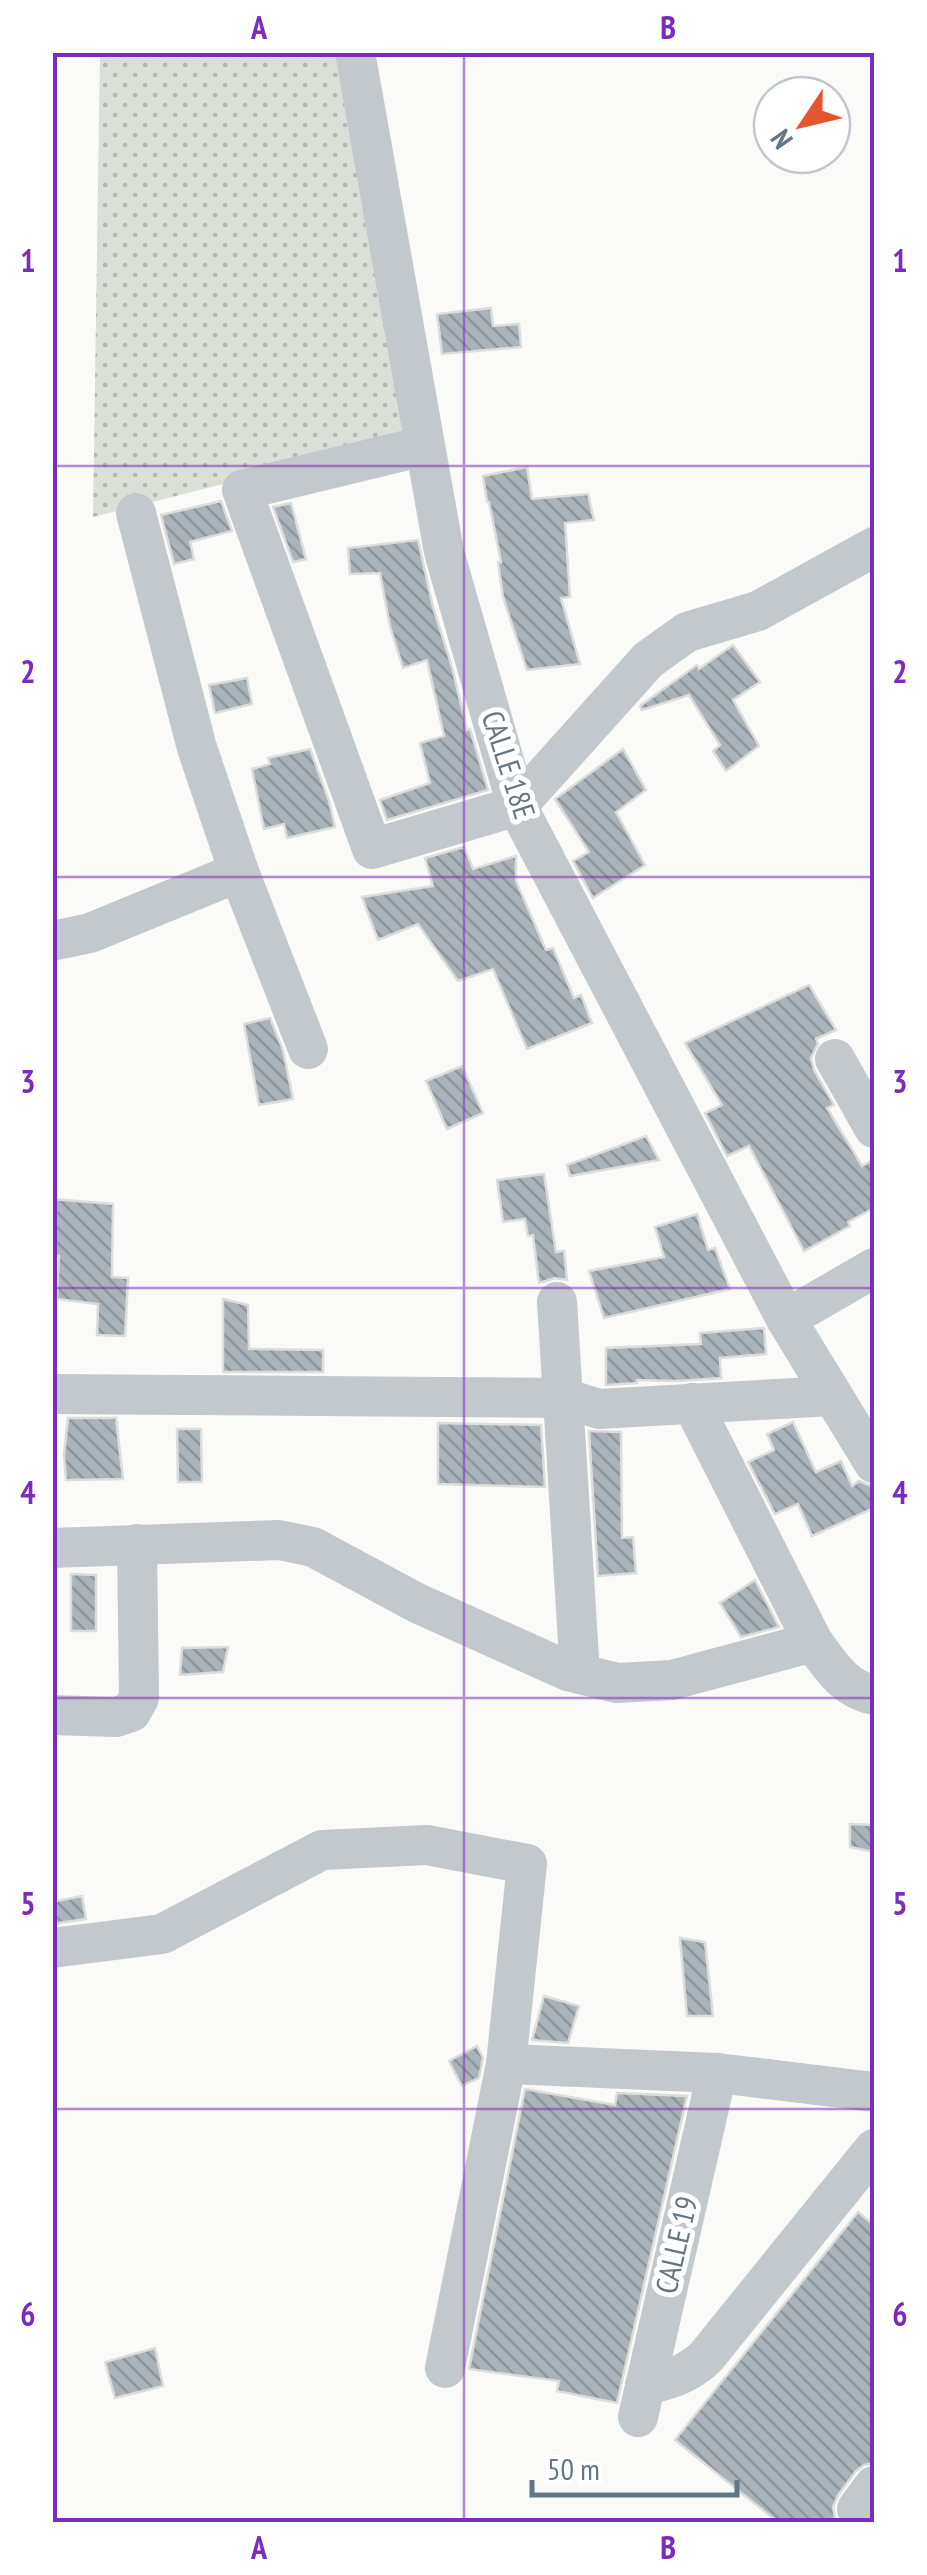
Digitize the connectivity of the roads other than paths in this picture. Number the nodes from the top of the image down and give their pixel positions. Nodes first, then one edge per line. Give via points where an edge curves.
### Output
1 (355, 52) edge
2 (424, 446) junction
3 (136, 513) dead end
4 (874, 547) edge
5 (517, 806) junction
6 (239, 872) junction
7 (52, 941) edge
8 (308, 1049) dead end
9 (834, 1059) dead end
10 (874, 1128) edge
11 (874, 1268) edge
12 (557, 1302) dead end
13 (786, 1319) junction
14 (52, 1394) edge
15 (832, 1396) junction
16 (564, 1398) junction
17 (692, 1403) junction
18 (874, 1463) edge
19 (137, 1544) junction
20 (52, 1548) edge
21 (813, 1642) junction
22 (580, 1674) junction
23 (874, 1695) edge
24 (52, 1715) edge
25 (52, 1948) edge
26 (506, 2064) junction
27 (717, 2073) junction
28 (874, 2092) edge
29 (874, 2149) edge
30 (445, 2368) dead end

1 - 2 street, CALLE 18E
2 - 5 street, CALLE 18E via 444,552
2 - 5 street via 242,490 372,849
3 - 6 street via 198,748
4 - 5 street via 758,610 687,632 648,660
5 - 13 street, CALLE 18E
6 - 7 street via 90,933
6 - 8 street
9 - 10 street
11 - 13 street
12 - 16 street
13 - 15 street, CALLE 18E
14 - 16 street
15 - 17 street
15 - 18 street, CALLE 18E
16 - 17 street via 599,1409
16 - 22 street
17 - 21 street
19 - 20 street
19 - 22 street via 279,1540 313,1548 416,1603
19 - 24 street via 140,1698 132,1712 116,1716
21 - 22 street via 672,1680 617,1683
21 - 23 street via 838,1677
25 - 26 street via 162,1934 322,1850 426,1844 527,1864
26 - 27 street
26 - 30 street
27 - 28 street
27 - 29 street, CALLE 19 via 642,2401 706,2357

